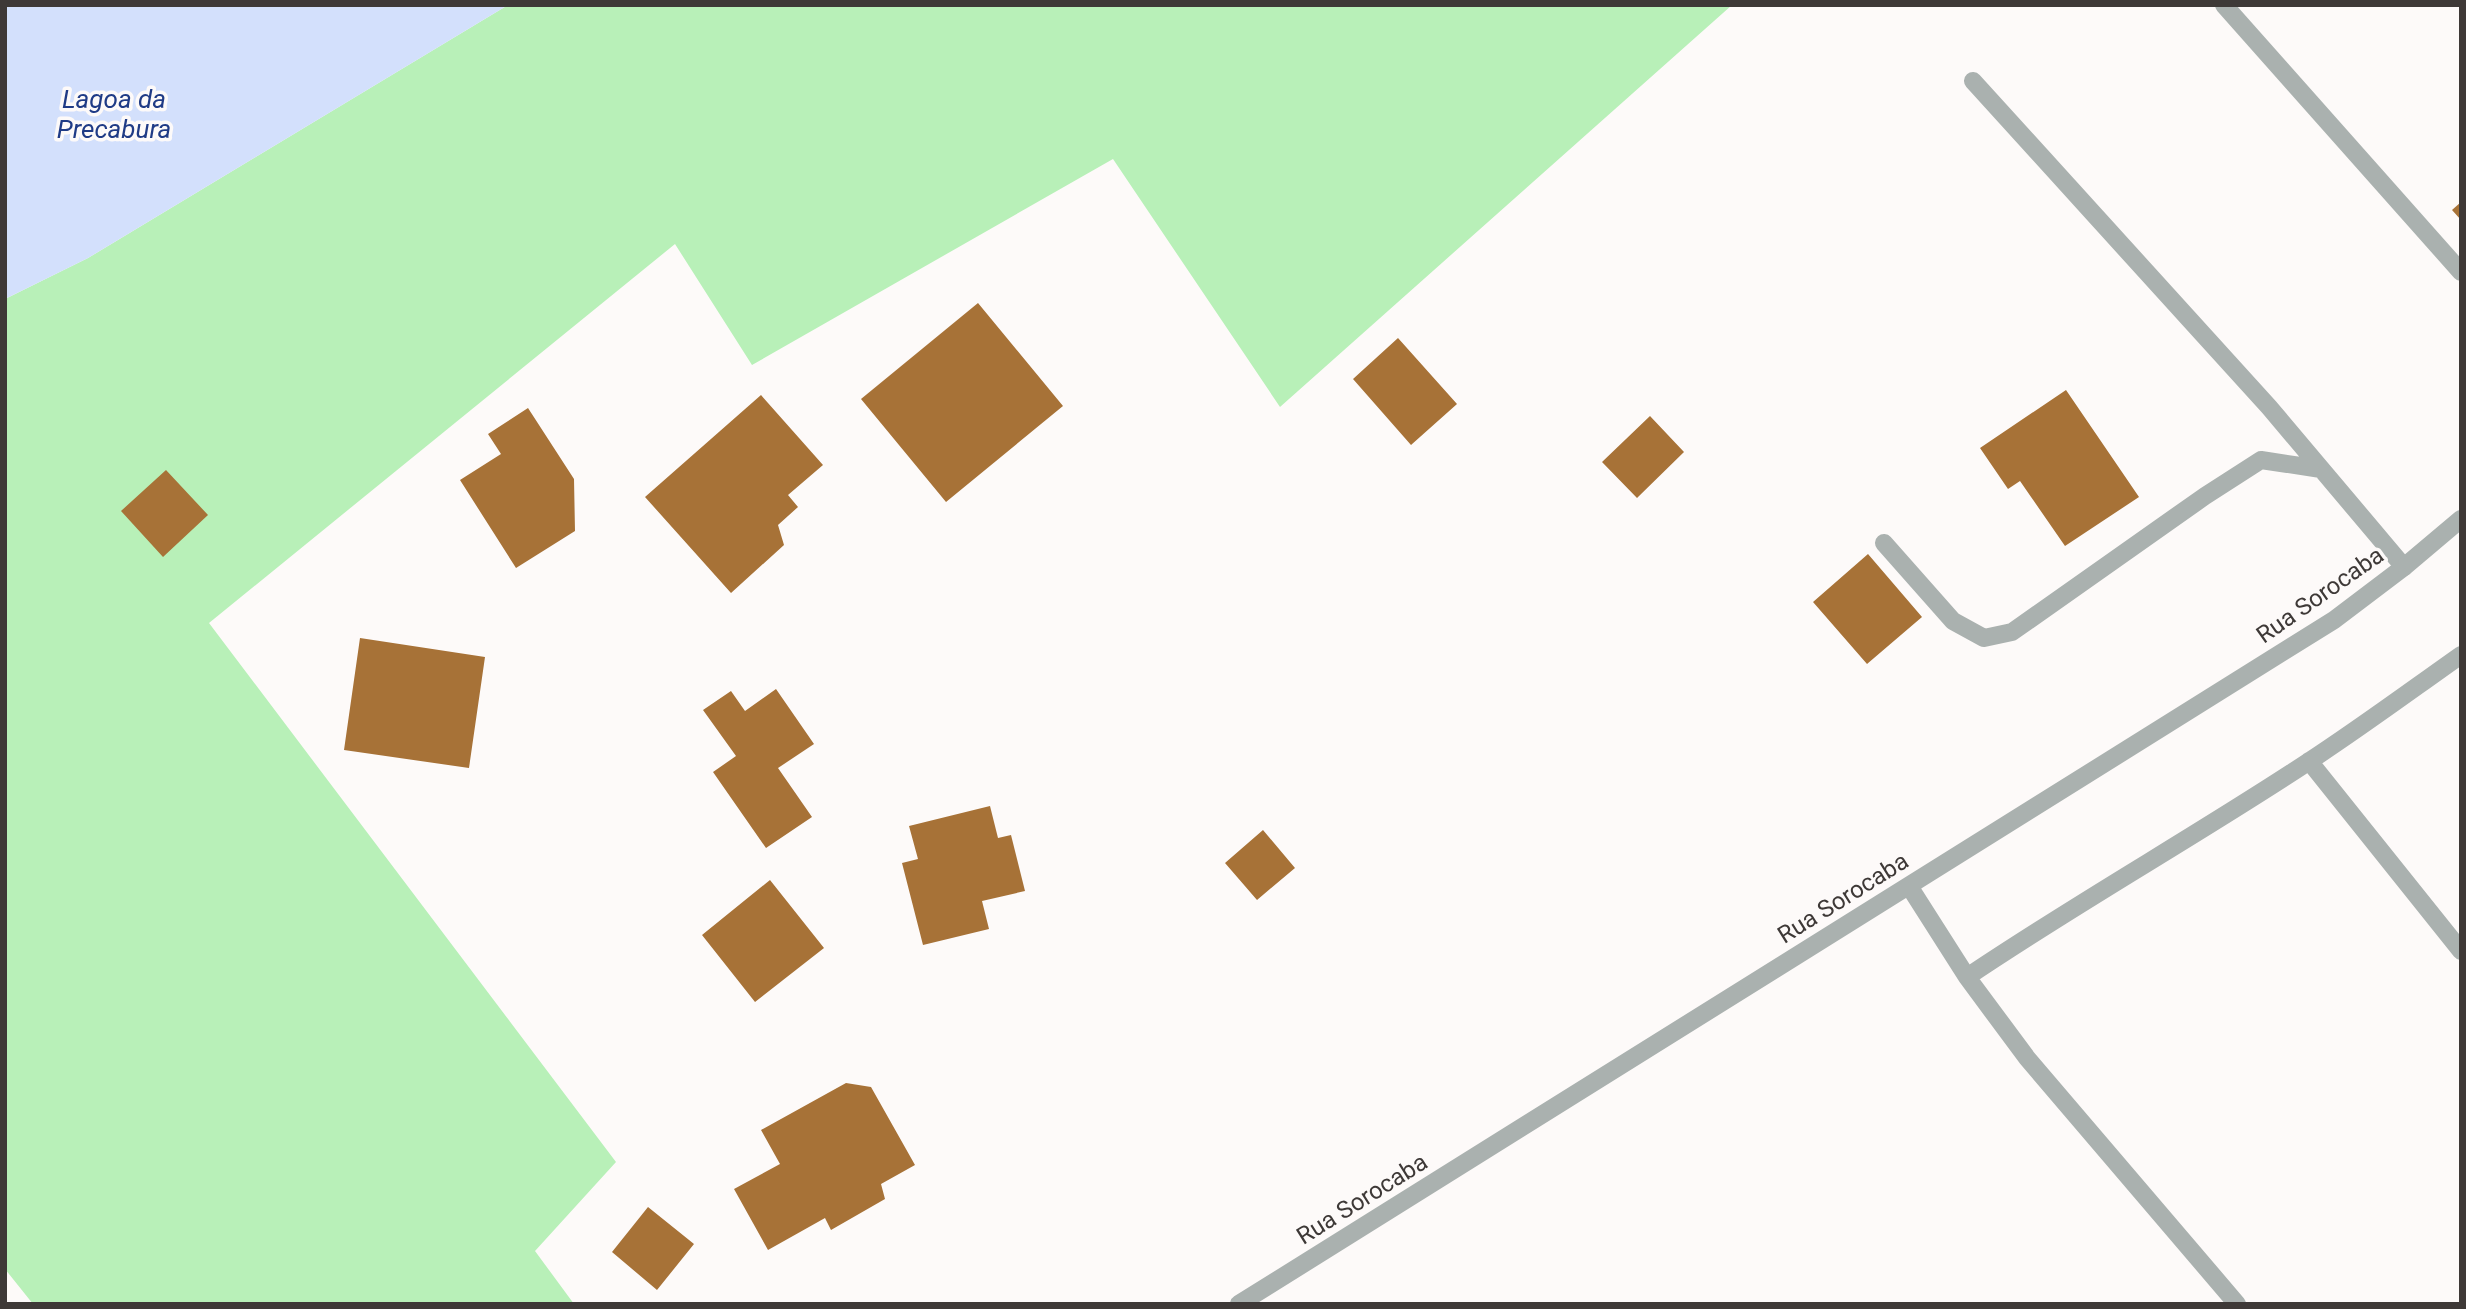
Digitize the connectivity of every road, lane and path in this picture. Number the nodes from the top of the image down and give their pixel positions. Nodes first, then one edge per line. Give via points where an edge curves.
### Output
1 (2224, 5) edge
2 (1973, 80) dead end
3 (2461, 272) edge
4 (2321, 469) junction
5 (2461, 519) edge
6 (1884, 543) dead end
7 (2404, 567) junction
8 (2461, 656) edge
9 (2309, 761) junction
10 (1909, 886) junction
11 (2461, 951) edge
12 (1967, 977) junction
13 (1241, 1303) edge
14 (2237, 1304) edge

1 - 3 street
2 - 4 street
4 - 6 street via 2261,460 2012,632 1984,638 1953,621
4 - 7 street
5 - 7 street, Rua Sorocaba
7 - 10 street, Rua Sorocaba via 2334,620
8 - 9 street
9 - 11 street
9 - 12 street
10 - 12 street
10 - 13 street, Rua Sorocaba
12 - 14 street via 2026,1058

